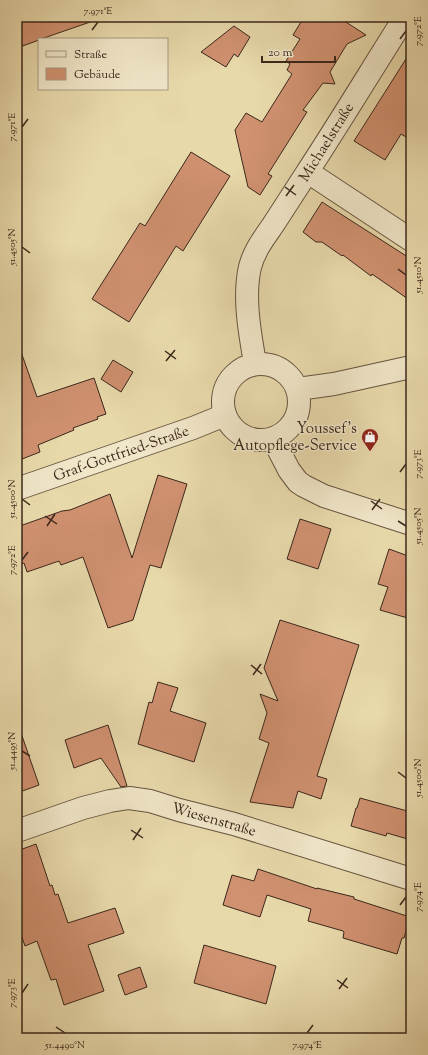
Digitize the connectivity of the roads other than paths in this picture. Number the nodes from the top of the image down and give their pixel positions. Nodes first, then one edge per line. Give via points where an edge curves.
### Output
1 (405, 17) edge
2 (308, 172) junction
3 (411, 240) edge
4 (255, 364) junction
5 (411, 367) edge
6 (298, 389) junction
7 (225, 415) junction
8 (273, 439) junction
9 (17, 489) edge
10 (411, 524) edge
11 (17, 831) edge
12 (411, 879) edge

1 - 2 street, Michaelstraße
2 - 3 street
2 - 4 street, Michaelstraße via 260,245 250,268 247,284 248,309
4 - 6 street via 269,364 281,368 292,377
4 - 7 street via 244,367 228,382 224,393
5 - 6 street
6 - 8 street via 300,405 296,419 286,431
7 - 8 street via 239,433 261,440
7 - 9 street, Graf-Gottfried-Straße
8 - 10 street via 289,470 304,486 324,496
11 - 12 street, Wiesenstraße via 110,800 129,798 150,801 234,824

